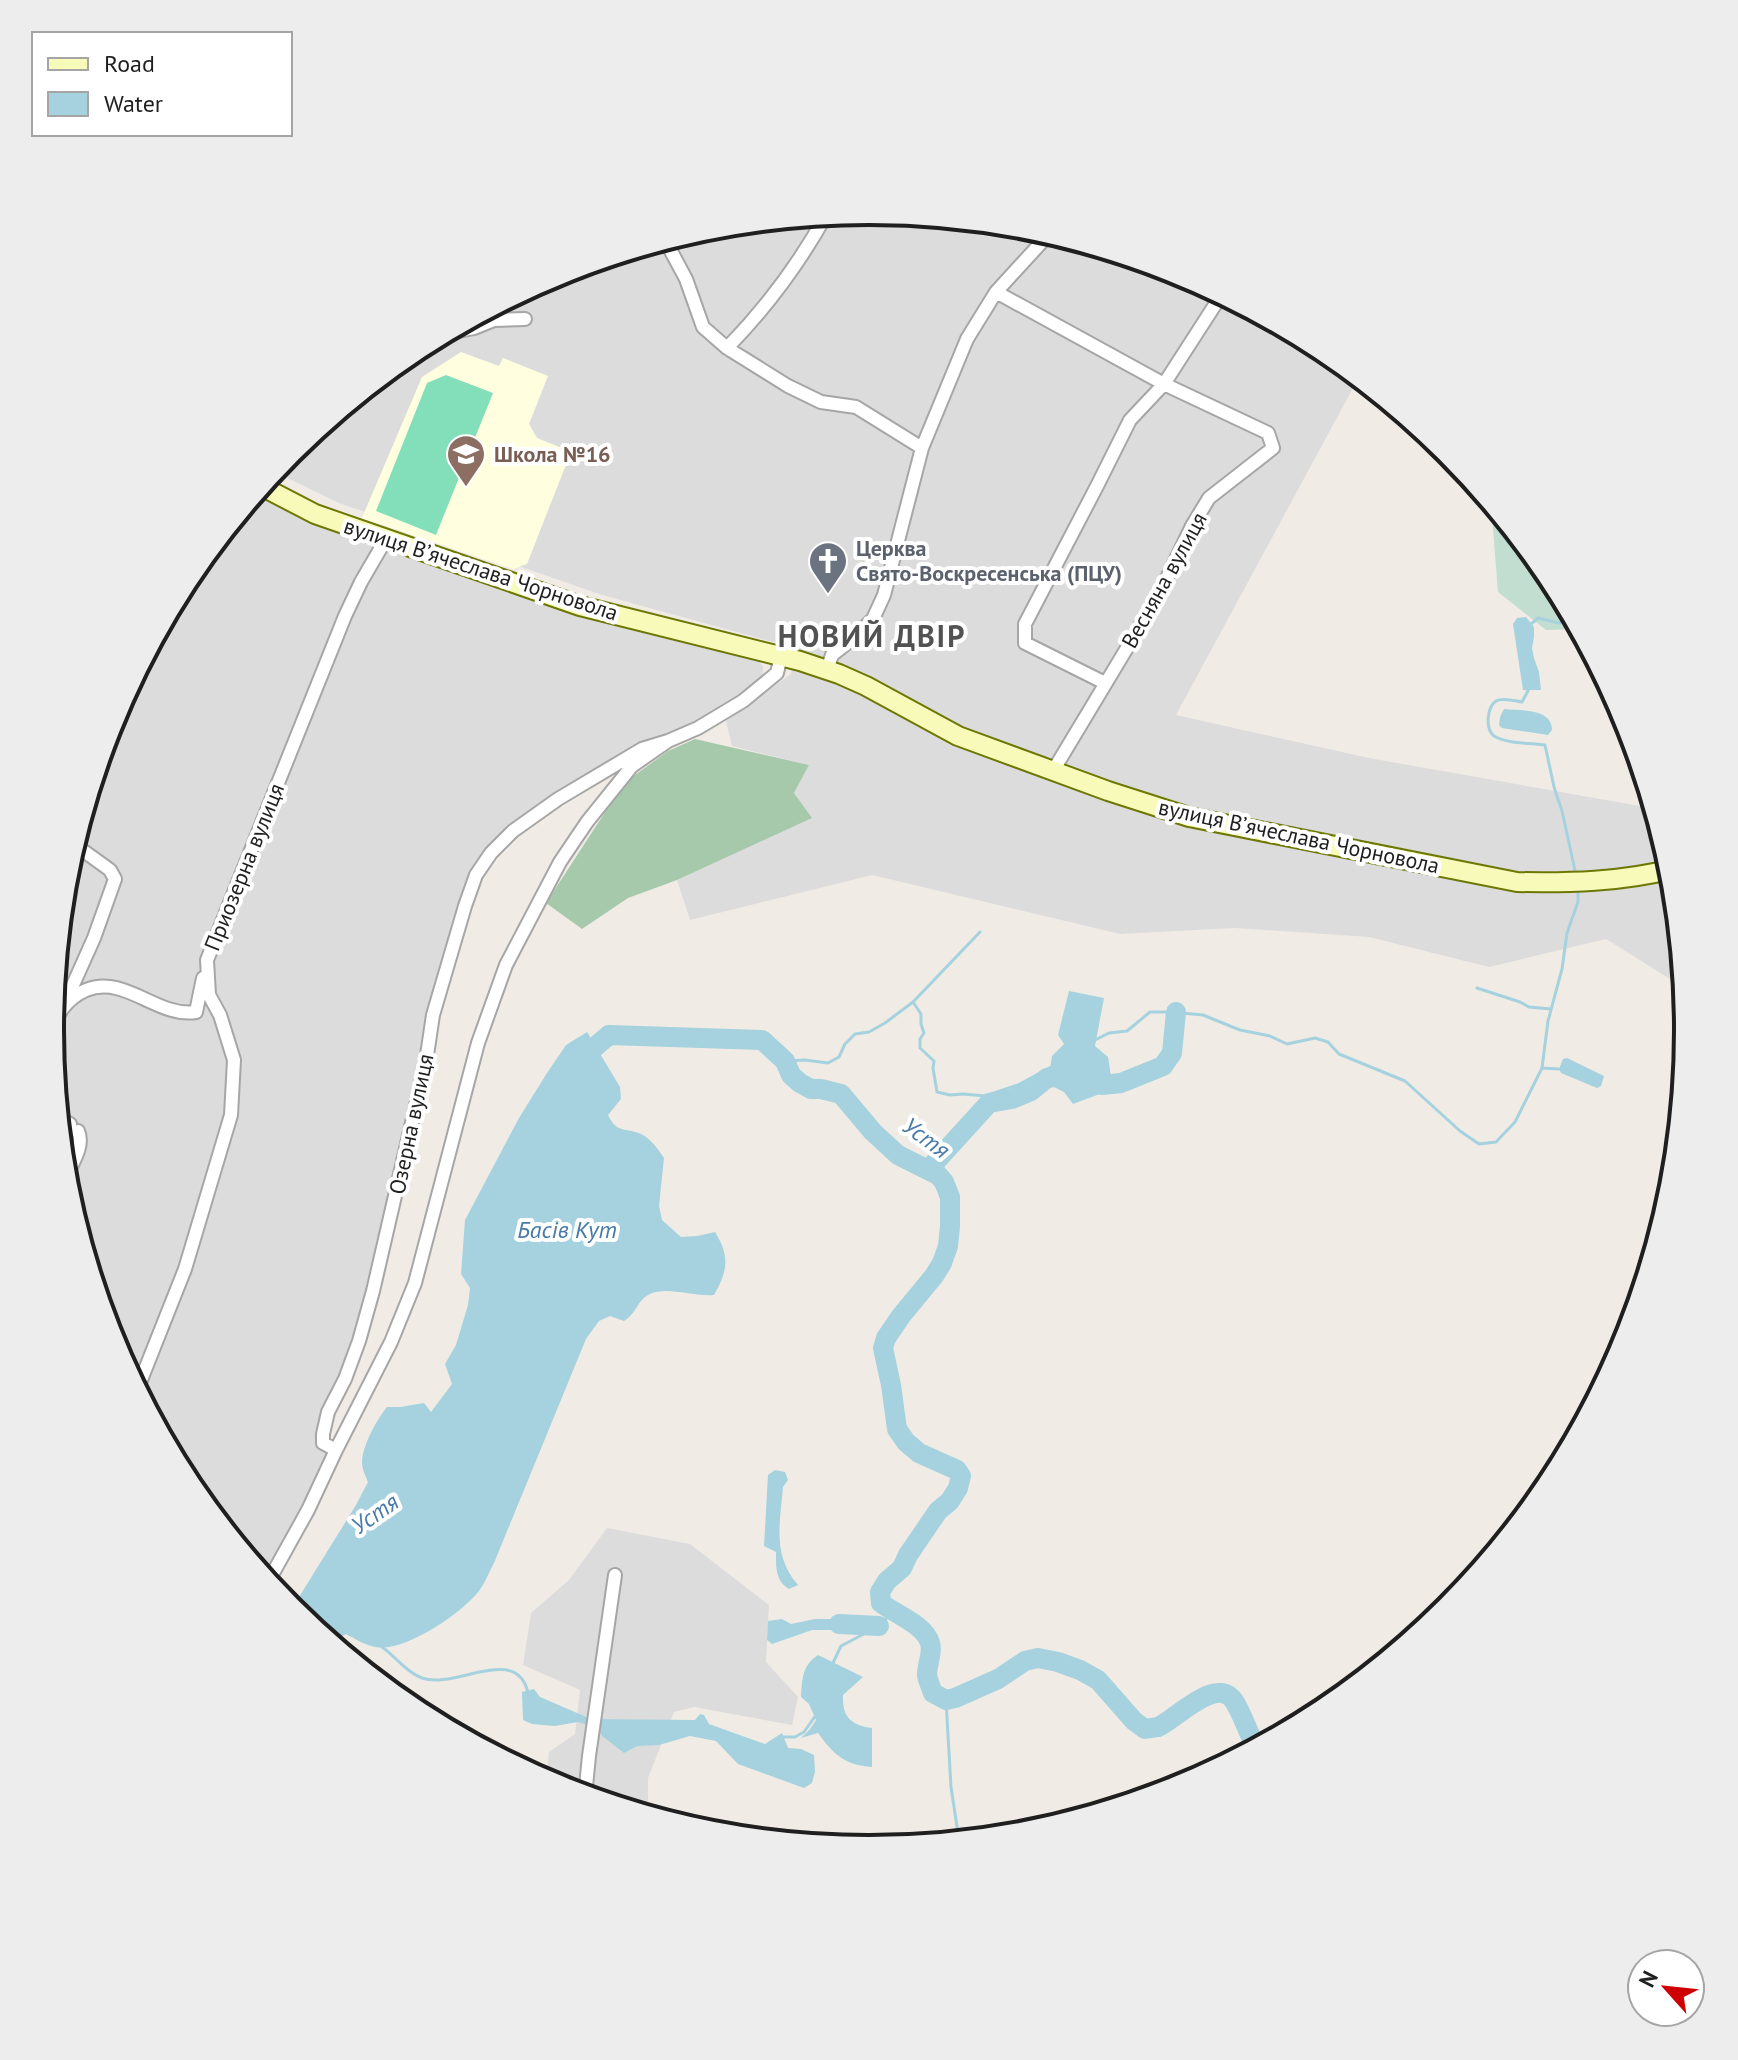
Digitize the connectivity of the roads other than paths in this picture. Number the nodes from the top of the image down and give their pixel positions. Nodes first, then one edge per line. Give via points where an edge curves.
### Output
1 (818, 227) edge
2 (1040, 243) edge
3 (670, 250) edge
4 (996, 292) junction
5 (1216, 304) edge
6 (525, 319) dead end
7 (482, 325) edge
8 (727, 348) junction
9 (1164, 384) junction
10 (922, 448) junction
11 (271, 491) edge
12 (386, 539) junction
13 (781, 656) junction
14 (827, 670) junction
15 (1105, 683) junction
16 (668, 741) junction
17 (1053, 771) junction
18 (84, 851) edge
19 (1659, 871) edge
20 (207, 960) junction
21 (66, 990) edge
22 (65, 1000) edge
23 (70, 1125) edge
24 (74, 1157) edge
25 (142, 1376) edge
26 (336, 1450) junction
27 (274, 1571) edge
28 (615, 1575) dead end
29 (586, 1783) edge

1 - 8 street via 757,318
2 - 4 street
3 - 8 street via 703,327
4 - 9 street
4 - 10 street via 967,339
5 - 9 street
6 - 7 street
8 - 10 street via 821,402 856,407
9 - 15 street via 1130,420 1025,624 1025,643
9 - 15 street, Весняна вулиця via 1268,433 1273,448 1209,498
10 - 14 street via 884,595 873,619 832,655
11 - 12 main road, вулиця Вʼячеслава Чорновола via 315,514
12 - 13 main road, вулиця Вʼячеслава Чорновола via 580,606
12 - 20 street, Приозерна вулиця via 345,616
13 - 14 main road, вулиця Вʼячеслава Чорновола
13 - 16 street via 777,673 743,701
14 - 17 main road, вулиця Вʼячеслава Чорновола via 958,736
15 - 17 street, Весняна вулиця
16 - 26 street via 632,766 587,822 506,965 478,1043 415,1283
16 - 26 street, Озерна вулиця via 642,749 558,799 513,831 476,875 433,1015 373,1291 345,1379 328,1412 323,1443
17 - 19 main road, вулиця Вʼячеслава Чорновола via 1189,817 1517,882 1610,880
18 - 21 street via 115,879 94,938
20 - 22 street via 196,1012 171,1010 111,987 99,986
20 - 25 street, Приозерна вулиця via 209,995 234,1060 231,1115 185,1269
23 - 24 street via 81,1137
26 - 27 street
28 - 29 street

